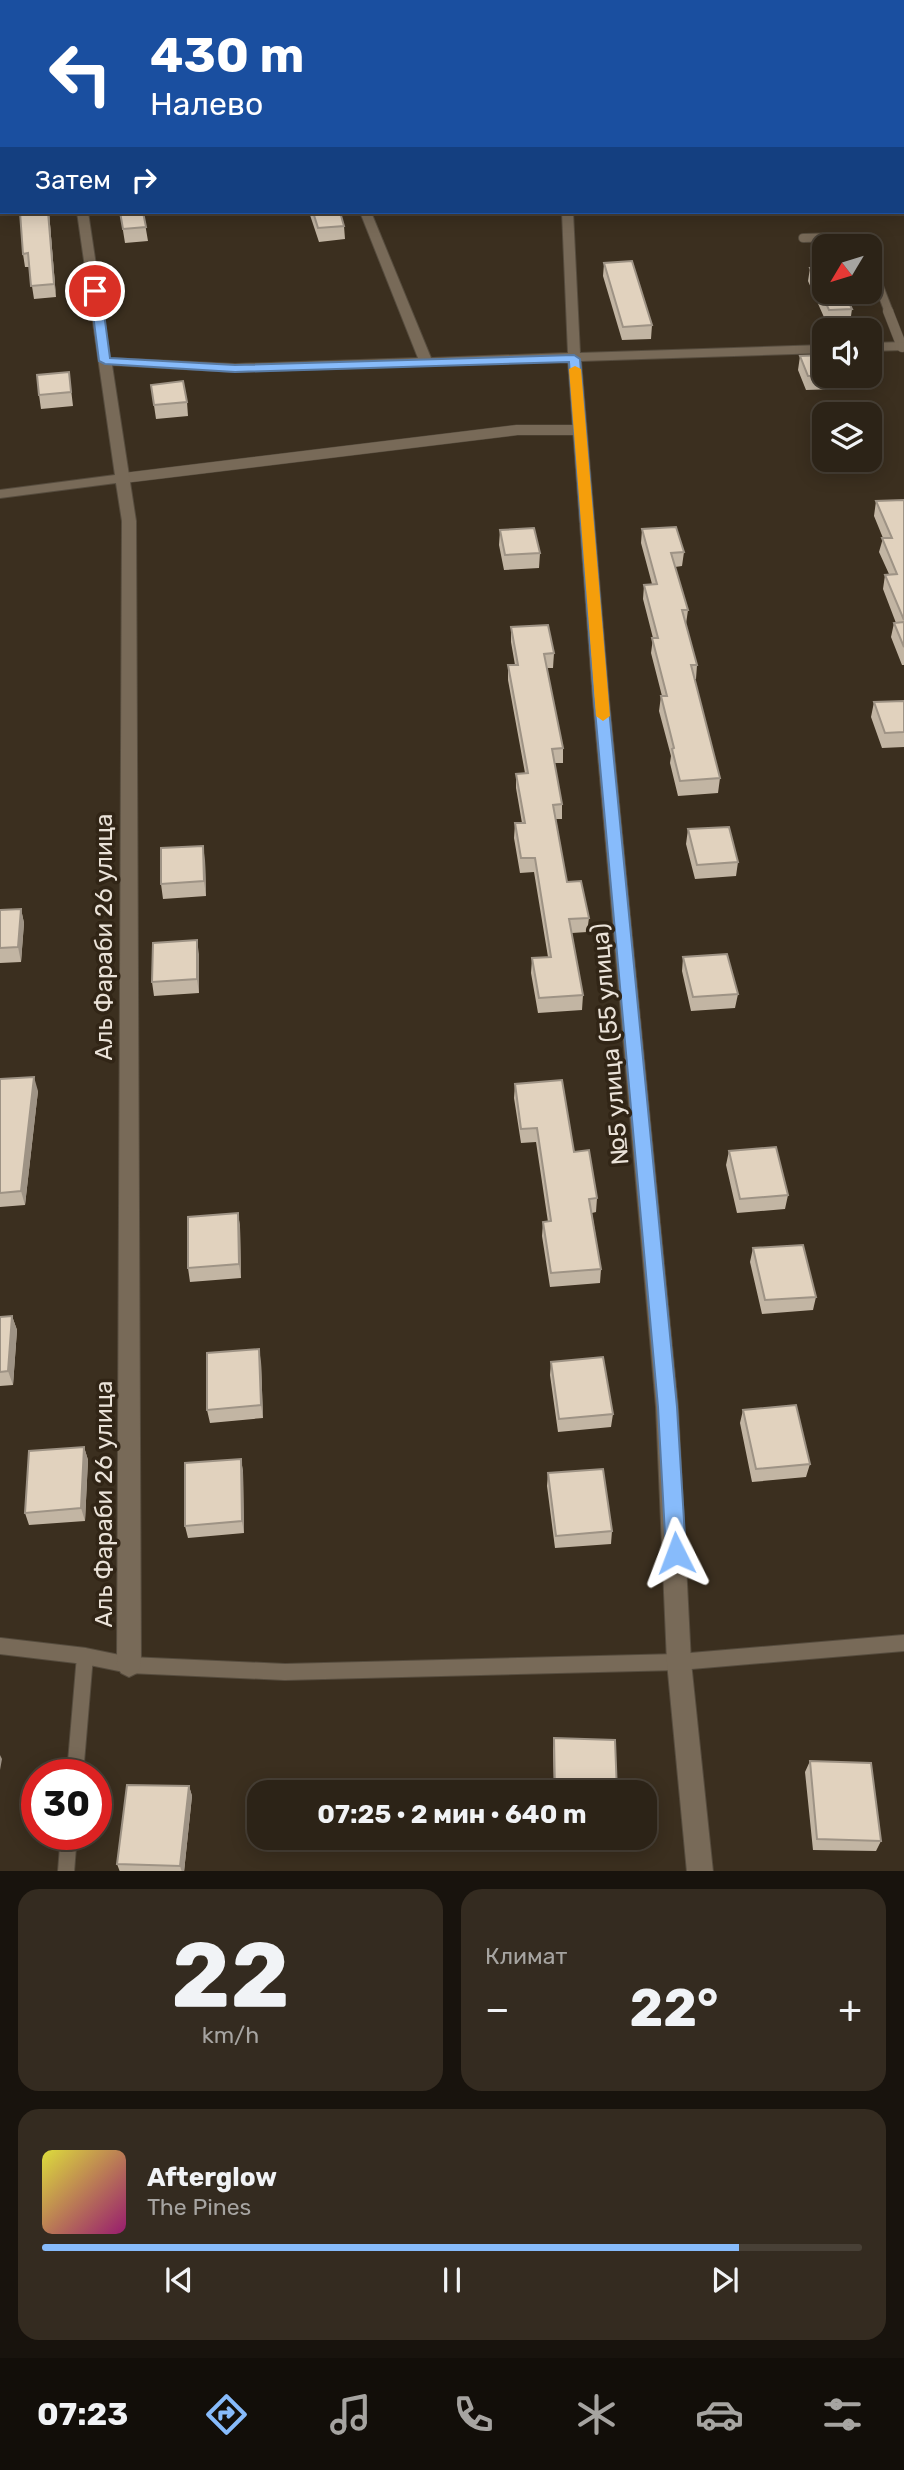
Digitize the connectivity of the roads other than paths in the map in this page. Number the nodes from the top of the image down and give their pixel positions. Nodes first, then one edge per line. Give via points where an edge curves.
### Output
1 (82, 214) edge
2 (366, 214) edge
3 (567, 214) edge
4 (803, 238) dead end
5 (812, 238) edge
6 (882, 294) edge
7 (812, 349) edge
8 (882, 349) edge
9 (903, 350) edge
10 (574, 359) junction
11 (105, 361) junction
12 (426, 362) junction
13 (580, 430) junction
14 (124, 478) junction
15 (0, 494) edge
16 (904, 1643) edge
17 (0, 1646) edge
18 (85, 1656) junction
19 (679, 1662) junction
20 (129, 1665) junction
21 (76, 1759) edge
22 (68, 1850) edge
23 (66, 1871) edge
24 (700, 1871) edge

1 - 11 street, Аль Фараби 26 улица
2 - 12 street
3 - 10 street, №5 улица (55 улица)
4 - 5 lane
6 - 9 lane
7 - 10 street
8 - 9 street
10 - 12 street
10 - 13 street, №5 улица (55 улица)
11 - 12 street via 235,368
11 - 14 street, Аль Фараби 26 улица
13 - 14 lane via 517,430
13 - 19 street, №5 улица (55 улица) via 667,1407
14 - 15 street
14 - 20 street, Аль Фараби 26 улица via 128,521
16 - 19 lane
17 - 18 lane
18 - 20 lane
18 - 21 lane
19 - 20 lane via 285,1672
19 - 24 street, №5 улица (55 улица)
22 - 23 lane

